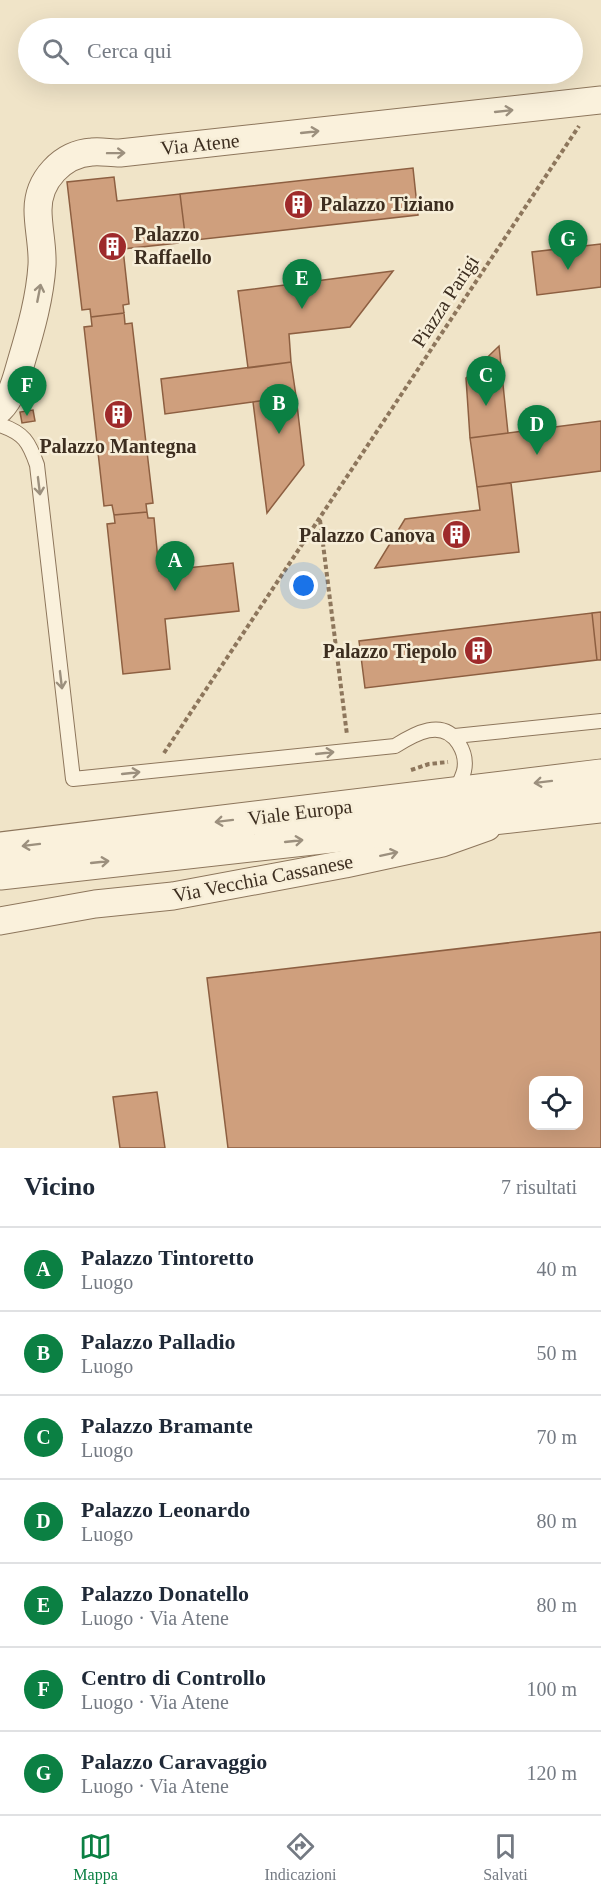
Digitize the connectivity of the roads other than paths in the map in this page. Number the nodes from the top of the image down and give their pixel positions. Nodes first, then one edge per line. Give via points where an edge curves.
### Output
1 (598, 100) edge
2 (0, 409) edge
3 (0, 424) edge
4 (601, 721) edge
5 (454, 736) junction
6 (601, 776) edge
7 (455, 793) junction
8 (601, 806) edge
9 (522, 816) junction
10 (0, 849) edge
11 (0, 873) edge
12 (0, 921) edge

2 -> 1 street, Via Atene via 16,380 39,291 41,191 51,173 68,159 92,152 120,153
3 -> 5 lane via 16,431 30,444 37,465 73,779 395,746 414,734 437,729
4 - 5 lane
5 - 7 lane via 464,752 464,770
6 -> 7 street, Viale Europa
7 -> 10 street, Viale Europa
8 - 9 street, Viale Europa
11 -> 9 street, Viale Europa
12 -> 9 street, Via Vecchia Cassanese via 95,904 173,896 345,864 442,843

